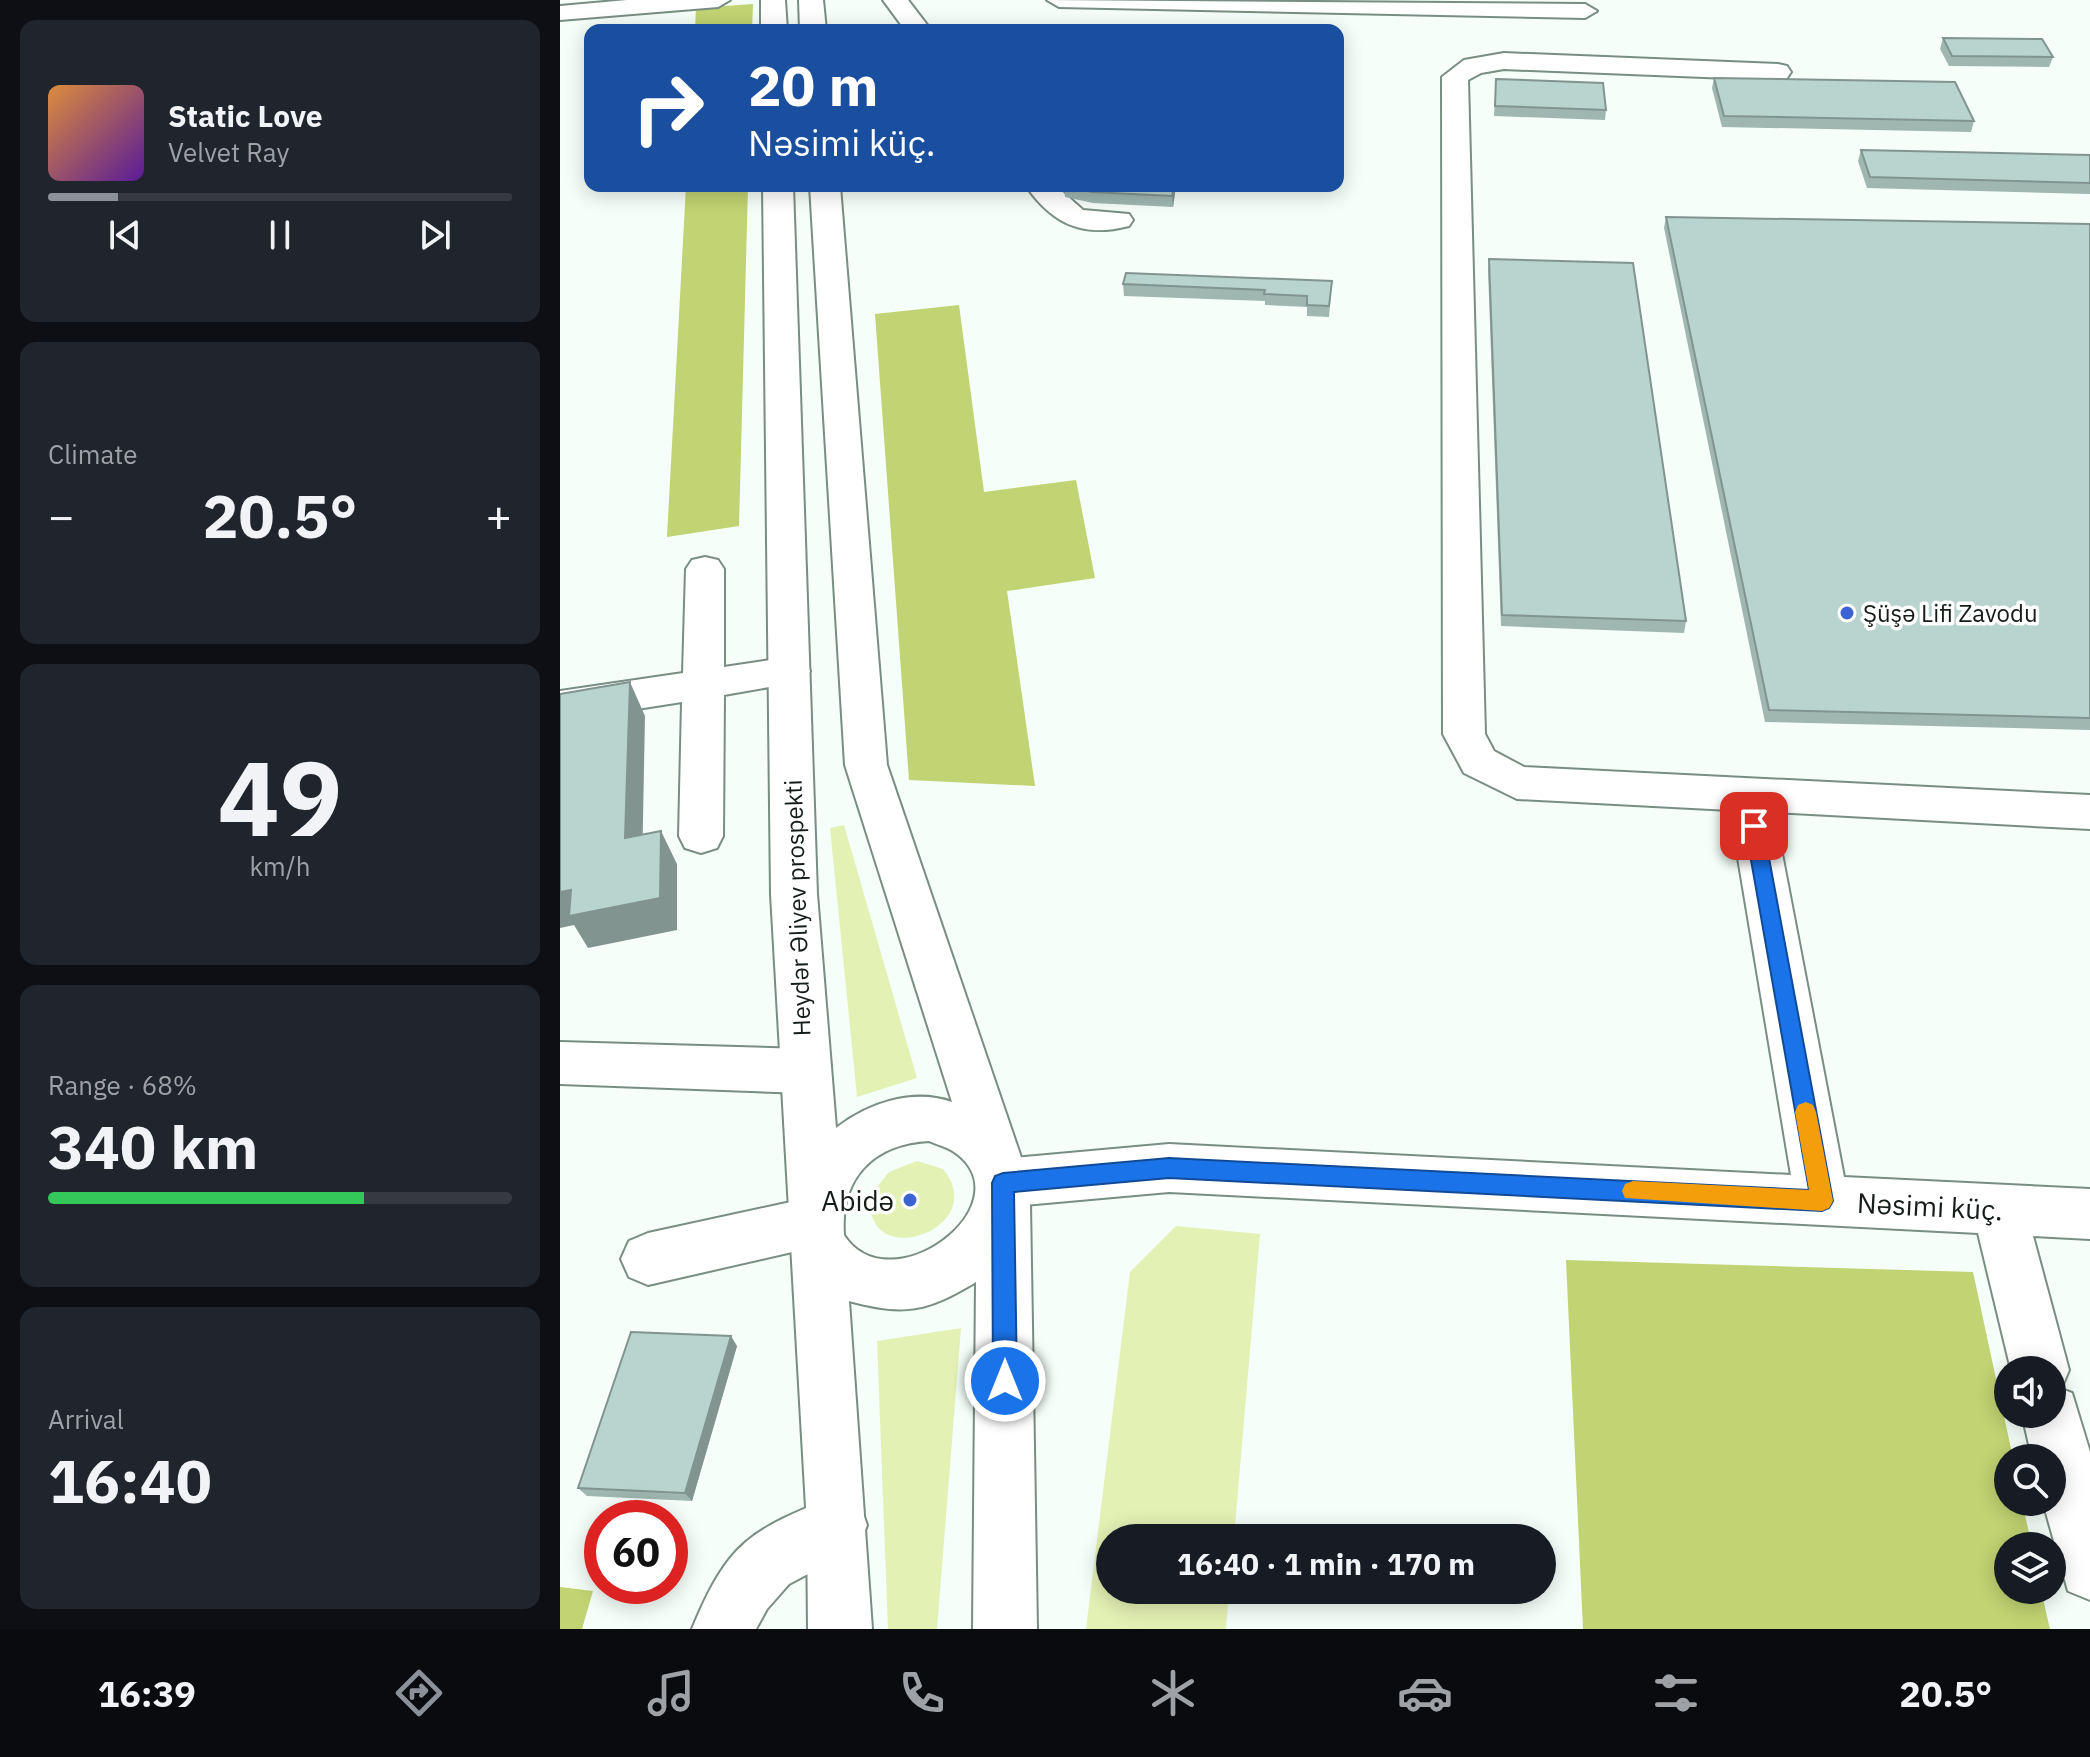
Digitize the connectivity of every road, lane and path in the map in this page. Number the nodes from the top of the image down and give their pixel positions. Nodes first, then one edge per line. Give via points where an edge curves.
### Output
1 (718, 0) edge
2 (773, 0) edge
3 (811, 0) edge
4 (895, 0) edge
5 (1059, 0) edge
6 (603, 5) edge
7 (1585, 11) dead end
8 (560, 13) edge
9 (774, 24) edge
10 (813, 24) edge
11 (913, 24) edge
12 (1778, 72) dead end
13 (778, 192) edge
14 (825, 192) edge
15 (1046, 192) edge
16 (1118, 220) dead end
17 (705, 569) dead end
18 (790, 671) junction
19 (704, 683) junction
20 (560, 706) edge
21 (1749, 794) junction
22 (2090, 812) edge
23 (701, 836) dead end
24 (560, 1063) edge
25 (804, 1071) junction
26 (999, 1171) junction
27 (1822, 1201) junction
28 (1999, 1209) junction
29 (2090, 1214) edge
30 (814, 1222) junction
31 (648, 1259) dead end
32 (2036, 1356) edge
33 (2055, 1428) edge
34 (837, 1525) junction
35 (2090, 1569) edge
36 (724, 1629) edge
37 (840, 1629) edge
38 (1005, 1629) edge

1 - 6 main road
2 - 9 main road
3 - 10 main road
4 - 11 main road
5 - 7 main road
6 - 8 main road
12 - 21 main road via 1504,61 1473,66 1455,77 1464,734 1479,762 1517,783
13 - 18 main road, Heydər Əliyev prospekti
14 - 26 main road via 866,765
15 - 16 main road via 1064,215 1076,220
17 - 19 main road
18 - 19 main road
18 - 25 main road, Heydər Əliyev prospekti
19 - 20 main road
19 - 23 main road
21 - 22 main road
21 - 27 main road
24 - 25 main road
25 - 30 main road, Heydər Əliyev prospekti
26 - 27 main road, Nəsimi küç. via 1169,1168
26 - 30 main road via 981,1138 959,1124 903,1119 875,1129 830,1168 818,1194
26 - 30 main road via 999,1211 987,1237 964,1262 933,1279 899,1287 867,1284 839,1270 821,1247
26 - 38 main road
27 - 28 main road, Nəsimi küç.
28 - 29 main road, Nəsimi küç.
28 - 32 main road
30 - 31 main road
30 - 34 main road, Heydər Əliyev prospekti
33 - 35 main road
34 - 36 main road via 768,1557 737,1596
34 - 37 main road, Heydər Əliyev prospekti

